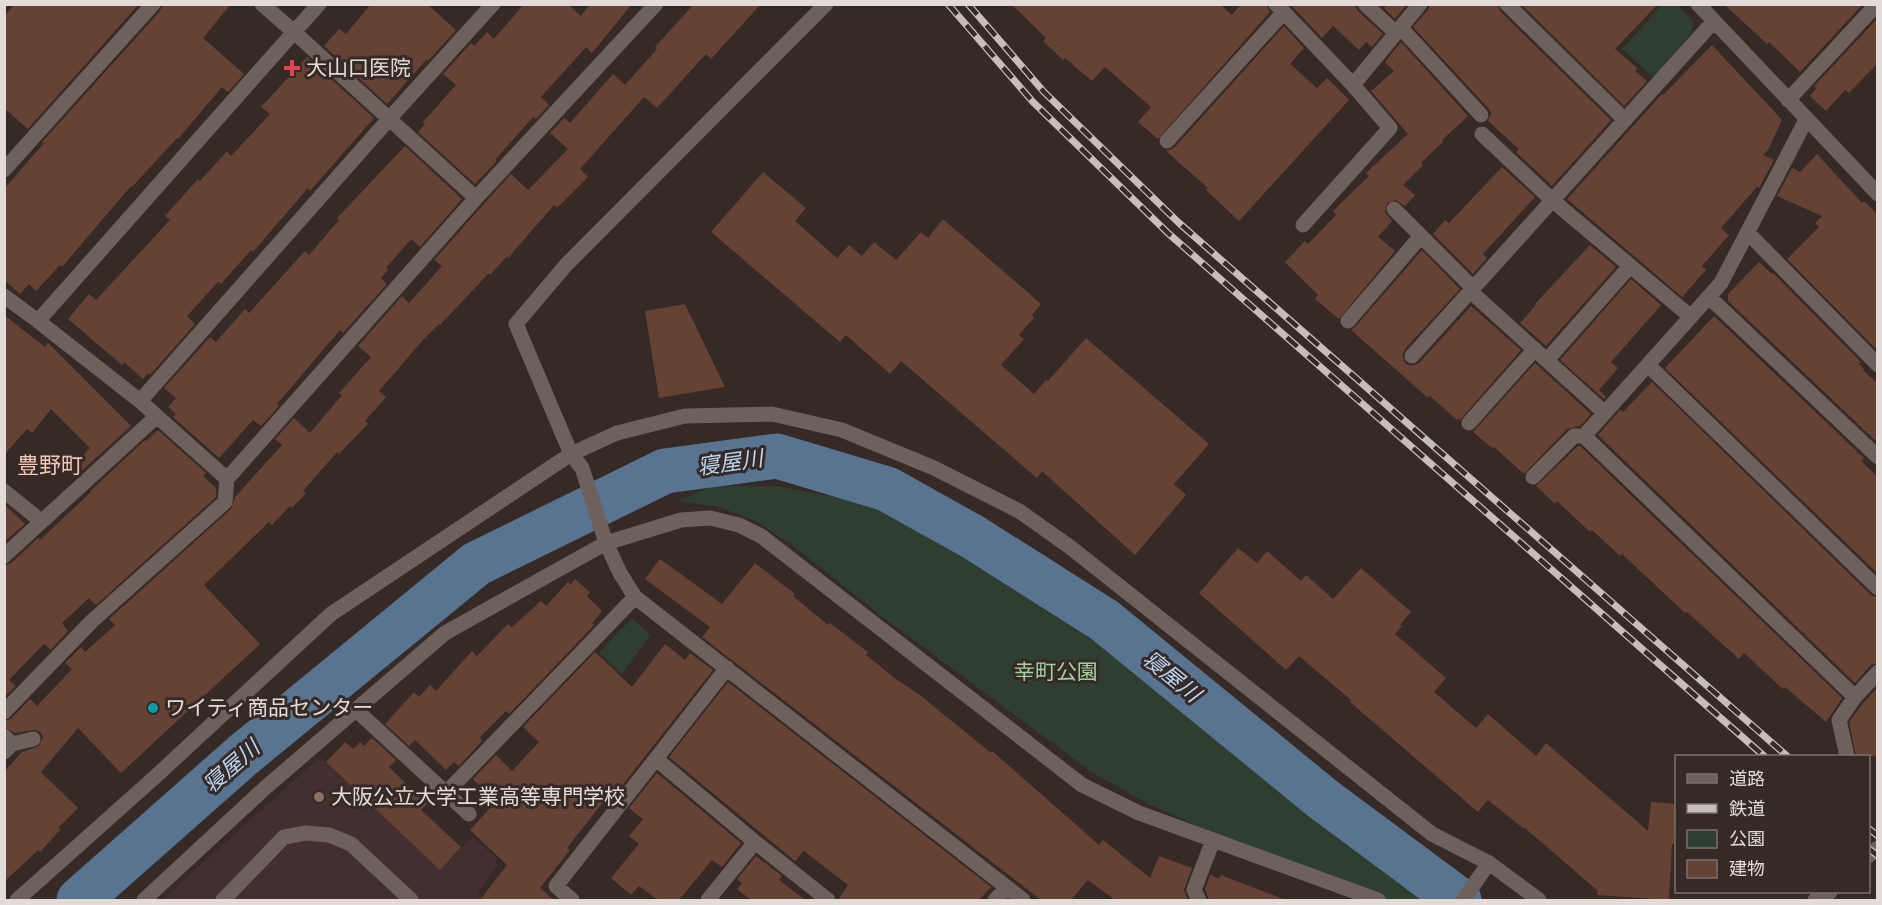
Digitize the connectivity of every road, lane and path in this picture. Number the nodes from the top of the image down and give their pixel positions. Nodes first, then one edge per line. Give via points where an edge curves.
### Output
1 (153, 4) edge
2 (262, 4) edge
3 (320, 4) edge
4 (493, 4) edge
5 (656, 4) edge
6 (826, 4) edge
7 (1365, 4) edge
8 (1420, 4) edge
9 (1507, 4) edge
10 (1877, 4) edge
11 (1279, 9) edge
12 (1708, 11) edge
13 (1398, 31) junction
14 (294, 32) junction
15 (1353, 85) junction
16 (1788, 100) junction
17 (1481, 115) dead end
18 (389, 119) junction
19 (1625, 120) junction
20 (1806, 120) junction
21 (1482, 134) dead end
22 (1167, 141) dead end
23 (4, 170) edge
24 (1878, 194) edge
25 (476, 198) junction
26 (1552, 200) junction
27 (1394, 209) dead end
28 (1303, 225) dead end
29 (1748, 233) junction
30 (1421, 236) junction
31 (1630, 266) junction
32 (1472, 289) junction
33 (4, 296) edge
34 (1709, 297) junction
35 (1691, 317) junction
36 (38, 321) junction
37 (1348, 321) dead end
38 (1535, 349) junction
39 (1412, 356) dead end
40 (1547, 360) junction
41 (1648, 365) junction
42 (1878, 365) edge
43 (140, 401) junction
44 (1605, 413) junction
45 (157, 416) junction
46 (1469, 423) dead end
47 (1584, 436) junction
48 (571, 454) junction
49 (1878, 457) edge
50 (1533, 477) dead end
51 (226, 479) junction
52 (4, 491) edge
53 (41, 521) junction
54 (604, 536) junction
55 (4, 556) edge
56 (1878, 588) edge
57 (635, 597) junction
58 (727, 668) junction
59 (1878, 672) edge
60 (1855, 697) junction
61 (356, 710) junction
62 (4, 712) edge
63 (33, 739) dead end
64 (7, 744) edge
65 (1847, 755) edge
66 (656, 759) junction
67 (446, 793) junction
68 (469, 814) dead end
69 (1213, 840) junction
70 (755, 842) junction
71 (1489, 863) junction
72 (1007, 888) junction
73 (1828, 893) edge
74 (17, 900) edge
75 (144, 900) edge
76 (224, 900) edge
77 (411, 900) edge
78 (572, 900) edge
79 (708, 900) edge
80 (828, 900) edge
81 (995, 900) edge
82 (1023, 900) edge
83 (1199, 900) edge
84 (1378, 900) edge
85 (1462, 900) edge
86 (1539, 900) edge
87 (1815, 900) edge

1 - 23 street
2 - 14 street
3 - 14 street
4 - 18 street
5 - 25 street
6 - 48 street via 566,265 516,324
7 - 13 street
8 - 13 street
9 - 19 street
10 - 16 street
11 - 15 street
11 - 22 street
12 - 16 street
12 - 19 street
13 - 15 street
13 - 17 street
14 - 18 street
14 - 36 street
15 - 28 street via 1390,128
16 - 20 street
18 - 25 street
18 - 43 street
19 - 26 street
20 - 24 street
20 - 29 street
21 - 26 street
25 - 51 street
26 - 31 street
26 - 32 street
27 - 30 street
29 - 34 street via 1721,284
29 - 42 street
30 - 32 street
30 - 37 street
31 - 35 street
31 - 40 street
32 - 38 street
32 - 39 street
33 - 36 street
34 - 35 street
34 - 49 street
35 - 41 street
36 - 43 street
38 - 40 street
38 - 46 street
40 - 44 street
41 - 44 street
41 - 56 street
43 - 45 street
44 - 47 street
45 - 51 street
45 - 53 street
47 - 50 street via 1574,436
47 - 60 street
48 - 54 street via 582,468
48 - 71 street via 617,433 685,416 772,414 842,430 934,468 1019,511 1062,541 1432,834
48 - 74 street via 331,614
51 - 62 street via 225,502 92,621
52 - 53 street
53 - 55 street
54 - 57 street
54 - 61 street via 445,633
54 - 69 street via 681,520 710,518 739,525 761,536 1082,785 1139,813
57 - 58 street
57 - 67 street
58 - 66 street
58 - 72 street
59 - 60 street
60 - 65 street via 1839,720
61 - 67 street
61 - 75 street via 264,788
63 - 64 street
66 - 70 street
66 - 78 street via 556,886
67 - 68 street
69 - 83 street via 1194,890
69 - 84 street
70 - 79 street
70 - 80 street
71 - 85 street
71 - 86 street
72 - 81 street
72 - 82 street
73 - 87 street
76 - 77 street via 284,837 306,832 329,835 351,844

